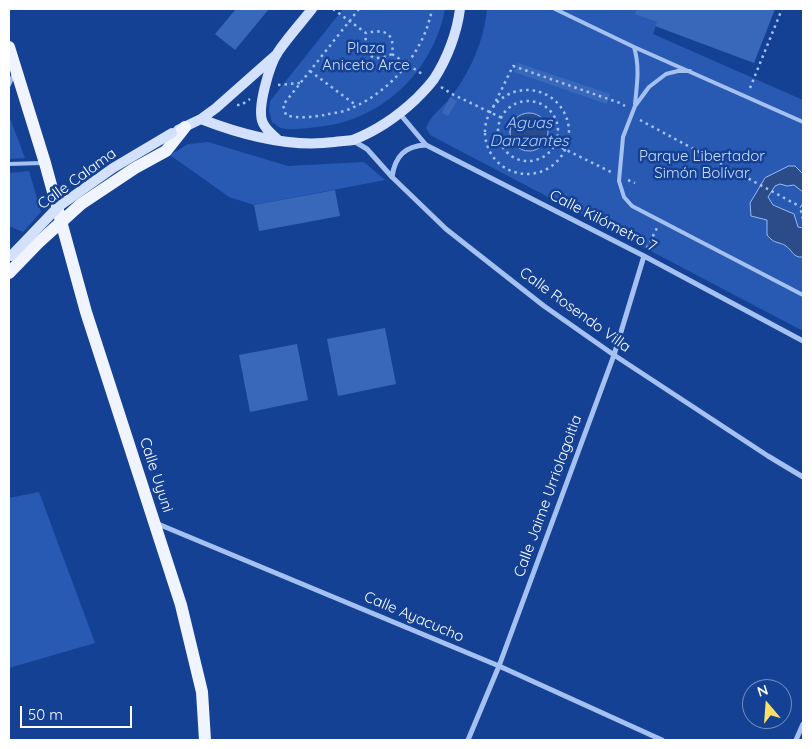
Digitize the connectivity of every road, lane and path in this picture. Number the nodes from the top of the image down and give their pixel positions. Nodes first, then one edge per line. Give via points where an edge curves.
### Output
1 (312, 9) edge
2 (332, 9) edge
3 (359, 9) edge
4 (432, 9) edge
5 (460, 9) edge
6 (555, 9) edge
7 (782, 9) edge
8 (350, 21) junction
9 (366, 33) junction
10 (9, 47) edge
11 (634, 47) junction
12 (277, 53) junction
13 (392, 54) junction
14 (406, 64) junction
15 (514, 66) dead end
16 (12, 70) edge
17 (310, 71) junction
18 (690, 71) junction
19 (433, 81) junction
20 (9, 85) edge
21 (747, 97) junction
22 (356, 106) junction
23 (635, 106) junction
24 (493, 107) junction
25 (491, 113) junction
26 (400, 114) junction
27 (502, 118) junction
28 (200, 119) junction
29 (803, 122) edge
30 (184, 127) junction
31 (352, 140) junction
32 (279, 141) junction
33 (555, 144) junction
34 (426, 145) junction
35 (565, 150) junction
36 (583, 159) dead end
37 (45, 163) junction
38 (9, 164) edge
39 (392, 177) junction
40 (756, 182) dead end
41 (802, 206) edge
42 (803, 219) edge
43 (660, 221) junction
44 (61, 222) junction
45 (644, 256) junction
46 (9, 259) edge
47 (9, 273) edge
48 (803, 295) edge
49 (803, 341) edge
50 (614, 354) junction
51 (803, 477) edge
52 (155, 523) junction
53 (499, 666) junction
54 (803, 724) edge
55 (205, 740) edge
56 (468, 740) edge
57 (662, 740) edge
58 (796, 740) edge

1 - 12 main road
2 - 8 path
3 - 8 path
4 - 14 path via 418,48
5 - 19 main road via 448,54
6 - 11 lane
7 - 21 path
8 - 9 path
8 - 17 path
9 - 13 path via 378,30 390,35
9 - 13 path via 366,51 370,56 377,58
10 - 16 main road, Calle Uyuni
11 - 18 lane
11 - 23 lane via 638,59
12 - 28 main road
12 - 32 main road via 260,110 262,122
13 - 14 path
14 - 19 path
14 - 22 path via 386,86
15 - 24 path
16 - 20 lane
16 - 37 main road, Calle Uyuni
17 - 22 path
17 - 22 path via 283,105 286,115 319,116
18 - 21 lane
18 - 23 lane via 666,74 649,87
19 - 25 path
19 - 26 main road
21 - 29 lane
23 - 43 lane via 623,137 619,181 624,198 632,206
24 - 25 path
24 - 35 path via 516,91 543,92 564,110 569,123
25 - 27 path
25 - 35 path via 485,133 488,147 506,168 518,173 546,169
26 - 31 main road
26 - 34 street, Calle Kilómetro 7
27 - 33 path via 511,107 520,103 539,103 548,108 558,125
27 - 33 path via 498,132 500,142 513,157 532,161 542,158
28 - 30 main road, Calle Calama
28 - 32 main road via 230,130
30 - 44 main road via 166,151 81,204
30 - 46 main road, Calle Calama, bridge via 113,168 58,208
31 - 32 main road via 319,144
31 - 39 street, Calle Rosendo Villa via 367,149
33 - 35 path
34 - 39 street via 406,150 398,157
34 - 45 street, Calle Kilómetro 7
35 - 36 path
37 - 38 lane
37 - 44 main road, Calle Uyuni
39 - 50 street, Calle Rosendo Villa via 446,229 544,306
40 - 41 path
41 - 42 path
43 - 45 path
43 - 48 lane
44 - 47 main road
44 - 52 main road, Calle Uyuni via 86,312
45 - 49 street, Calle Kilómetro 7
45 - 50 street, Calle Jaime Urriolagoitia
50 - 51 street, Calle Rosendo Villa
50 - 53 street, Calle Jaime Urriolagoitia
52 - 53 street, Calle Ayacucho
52 - 55 main road, Calle Uyuni via 181,605 202,692
53 - 56 street, Calle Jaime Urriolagoitia
53 - 57 street, Calle Ayacucho
54 - 58 street

